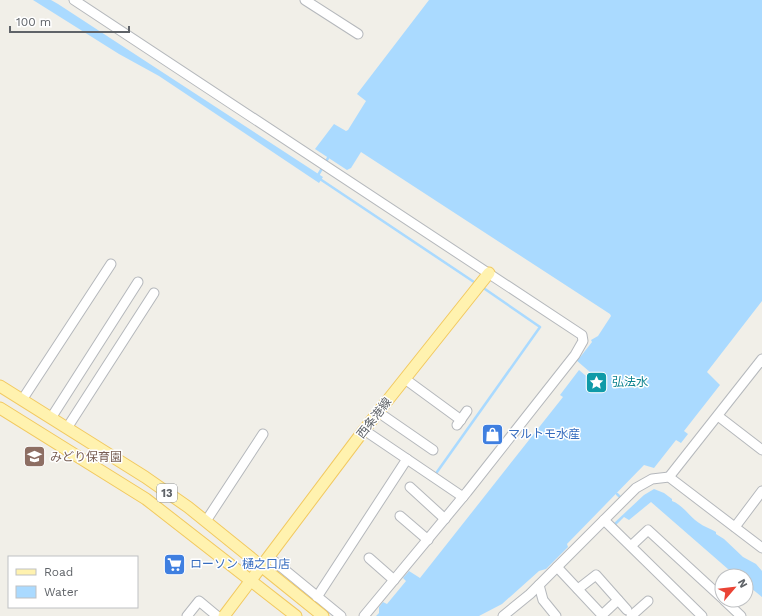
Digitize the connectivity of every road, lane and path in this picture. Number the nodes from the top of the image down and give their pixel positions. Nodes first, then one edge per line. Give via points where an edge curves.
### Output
1 (74, 0) edge
2 (305, 0) edge
3 (358, 34) dead end
4 (111, 264) dead end
5 (489, 273) junction
6 (138, 282) dead end
7 (154, 293) dead end
8 (762, 359) edge
9 (405, 379) junction
10 (0, 386) edge
11 (22, 400) junction
12 (0, 408) edge
13 (467, 411) dead end
14 (378, 412) junction
15 (718, 416) junction
16 (51, 418) junction
17 (67, 428) junction
18 (364, 430) junction
19 (263, 434) dead end
20 (433, 450) dead end
21 (762, 450) edge
22 (407, 459) junction
23 (669, 477) junction
24 (410, 487) dead end
25 (762, 491) edge
26 (463, 497) junction
27 (400, 516) dead end
28 (446, 519) junction
29 (604, 520) junction
30 (206, 521) junction
31 (734, 527) junction
32 (428, 540) junction
33 (631, 546) junction
34 (762, 548) edge
35 (369, 558) dead end
36 (265, 562) junction
37 (557, 567) junction
38 (251, 580) junction
39 (394, 580) junction
40 (539, 585) junction
41 (578, 589) junction
42 (714, 591) edge
43 (317, 597) junction
44 (618, 600) junction
45 (648, 601) dead end
46 (733, 608) edge
47 (629, 613) edge
48 (506, 615) edge
49 (187, 616) edge
50 (217, 616) edge
51 (224, 616) edge
52 (296, 616) edge
53 (323, 616) edge
54 (341, 616) edge
55 (364, 616) edge
56 (556, 616) edge
57 (702, 616) edge
58 (741, 616) edge

1 - 5 street
2 - 3 street
4 - 11 street
5 - 9 main road, 西条港線
5 - 26 street via 581,334 583,341 575,355
6 - 16 street
7 - 17 street
8 - 15 street
9 - 13 street via 459,422
9 - 14 main road, 西条港線
10 - 11 main road, 13
11 - 16 main road, 13
12 - 38 main road, 13 via 146,499
14 - 18 main road, 西条港線
14 - 20 street
15 - 21 street
15 - 23 street
16 - 17 main road, 13
17 - 30 main road, 13 via 145,477
18 - 22 street
18 - 36 main road, 西条港線
19 - 30 street
22 - 26 street
22 - 43 street
23 - 29 street via 644,483
23 - 31 street
24 - 28 street
25 - 31 street
26 - 28 street
27 - 32 street
28 - 32 street
29 - 33 street
29 - 37 street
30 - 36 main road, 13
31 - 34 street
32 - 39 street
33 - 42 street via 648,530
33 - 57 street
35 - 39 street
36 - 38 main road, 西条港線
36 - 43 street
36 - 53 main road, 13
37 - 40 street
37 - 41 street
38 - 51 main road, 西条港線
38 - 52 main road, 13
39 - 55 street
40 - 48 street
40 - 56 street via 543,600
41 - 44 street via 602,615
41 - 44 street via 596,574
43 - 54 street
44 - 47 street
45 - 47 street
46 - 58 street
49 - 50 street via 199,602

